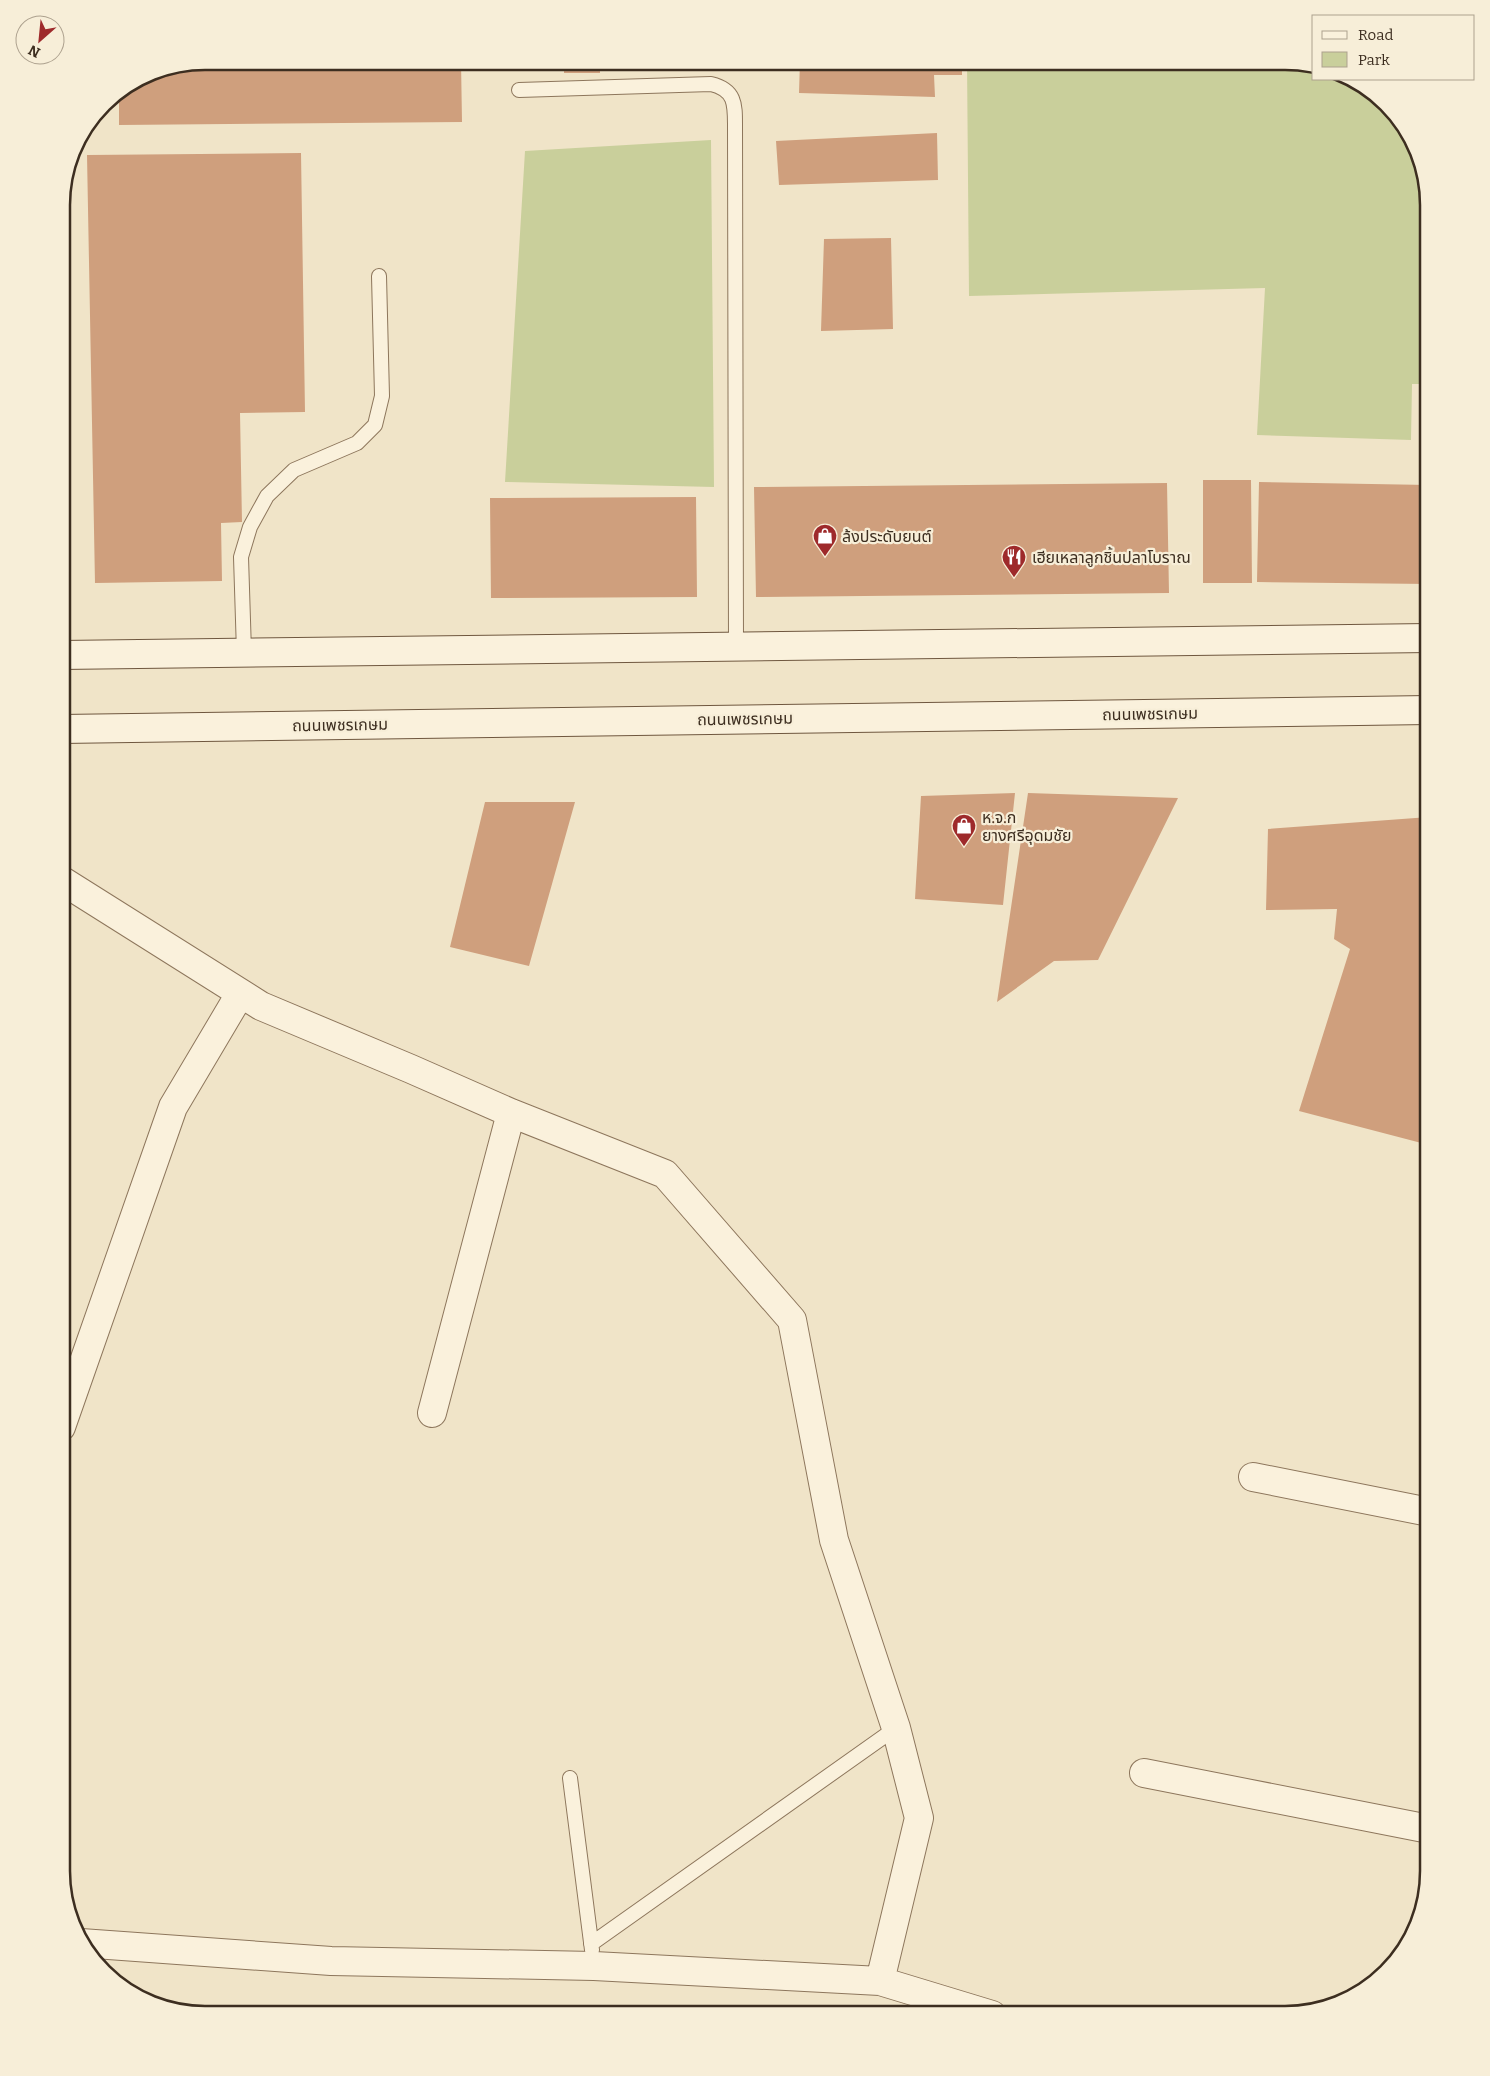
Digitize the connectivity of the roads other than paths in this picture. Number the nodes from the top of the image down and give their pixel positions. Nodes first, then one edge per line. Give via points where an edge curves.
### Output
1 (519, 90) dead end
2 (379, 276) dead end
3 (1420, 638) edge
4 (736, 647) junction
5 (244, 652) junction
6 (70, 654) edge
7 (1420, 710) edge
8 (70, 729) edge
9 (70, 885) edge
10 (240, 994) junction
11 (511, 1113) junction
12 (70, 1401) edge
13 (432, 1413) dead end
14 (1252, 1477) dead end
15 (1420, 1510) edge
16 (896, 1728) junction
17 (1144, 1773) dead end
18 (570, 1778) dead end
19 (1420, 1827) edge
20 (93, 1945) edge
21 (592, 1955) junction
22 (880, 1981) junction
23 (962, 2006) edge

1 - 4 lane via 711,84 723,87 731,95 735,108
2 - 5 lane via 382,396 376,425 357,443 294,470 267,496 250,527 241,557
3 - 4 street
4 - 5 street
5 - 6 street
7 - 8 street, ถนนเพชรเกษม
9 - 10 street
10 - 11 street via 261,1006
10 - 12 street via 173,1107
11 - 13 street
11 - 16 street via 664,1174 792,1320 834,1540
14 - 15 street
16 - 21 lane
16 - 22 street via 919,1818
17 - 19 street
18 - 21 lane
20 - 21 street via 331,1961
21 - 22 street
22 - 23 street

